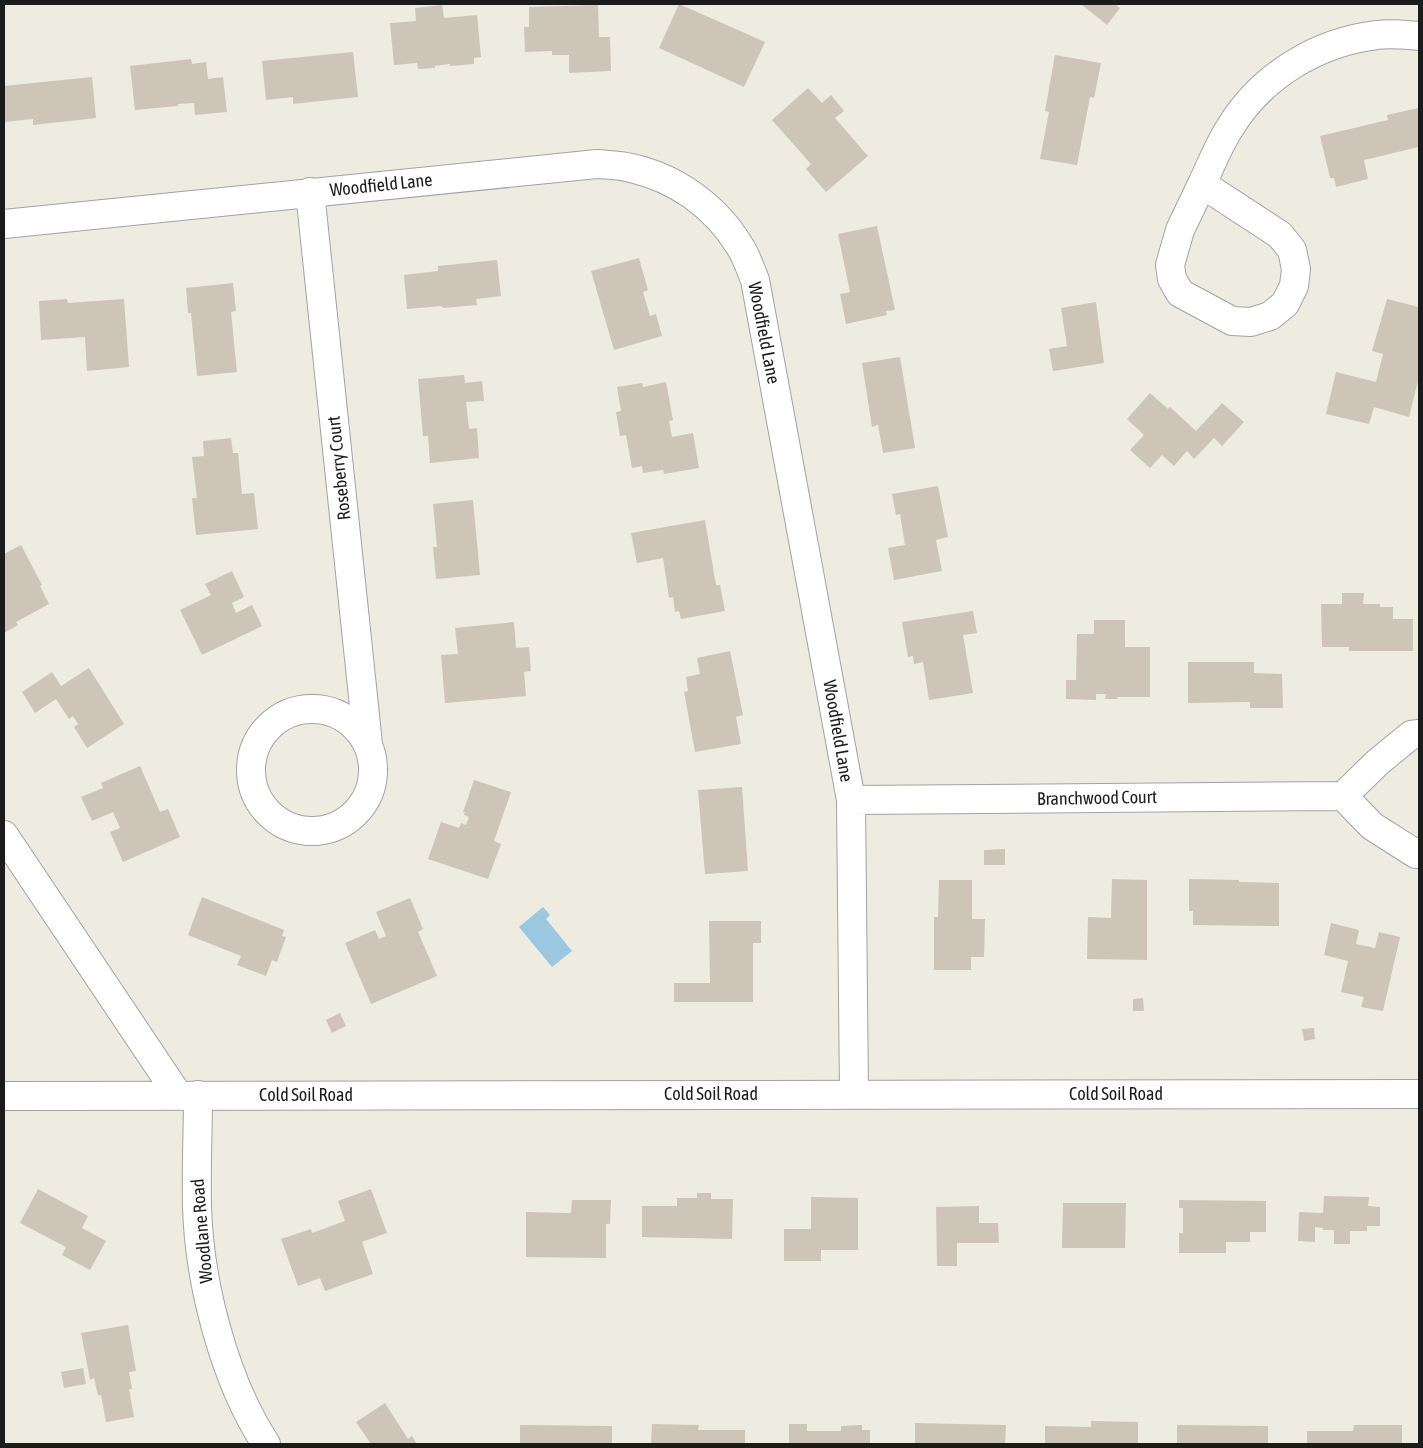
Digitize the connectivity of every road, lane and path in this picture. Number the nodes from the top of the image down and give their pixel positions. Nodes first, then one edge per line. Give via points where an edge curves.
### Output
1 (1419, 36) edge
2 (1202, 184) junction
3 (310, 192) junction
4 (4, 224) edge
5 (1419, 734) edge
6 (368, 744) junction
7 (1343, 796) junction
8 (851, 800) junction
9 (4, 835) edge
10 (1419, 854) edge
11 (854, 1094) junction
12 (1419, 1094) edge
13 (188, 1095) junction
14 (4, 1096) edge
15 (266, 1444) edge

1 - 2 street via 1379,34 1346,40 1307,55 1281,72 1253,96 1230,127
2 - 2 street via 1280,234 1292,250 1296,269 1294,286 1285,304 1270,316 1251,322 1232,321 1180,293 1172,280 1170,265 1180,230
3 - 4 street, Woodfield Lane
3 - 6 street, Roseberry Court
3 - 8 street, Woodfield Lane via 597,164 631,168 665,178 695,196 718,217 740,245 755,280
5 - 7 street via 1411,735
6 - 6 street, Roseberry Court via 356,727 338,714 315,708 294,711 274,722 259,738 252,760 252,780 259,801 273,817 287,825 312,831 335,826 352,817 365,801 373,772
7 - 8 street, Branchwood Court
7 - 10 street via 1372,826
8 - 11 street, Woodfield Lane
9 - 13 street
11 - 12 street, Cold Soil Road
11 - 13 street, Cold Soil Road
13 - 14 street, Cold Soil Road
13 - 15 street, Woodlane Road via 201,1257 211,1308 234,1382

